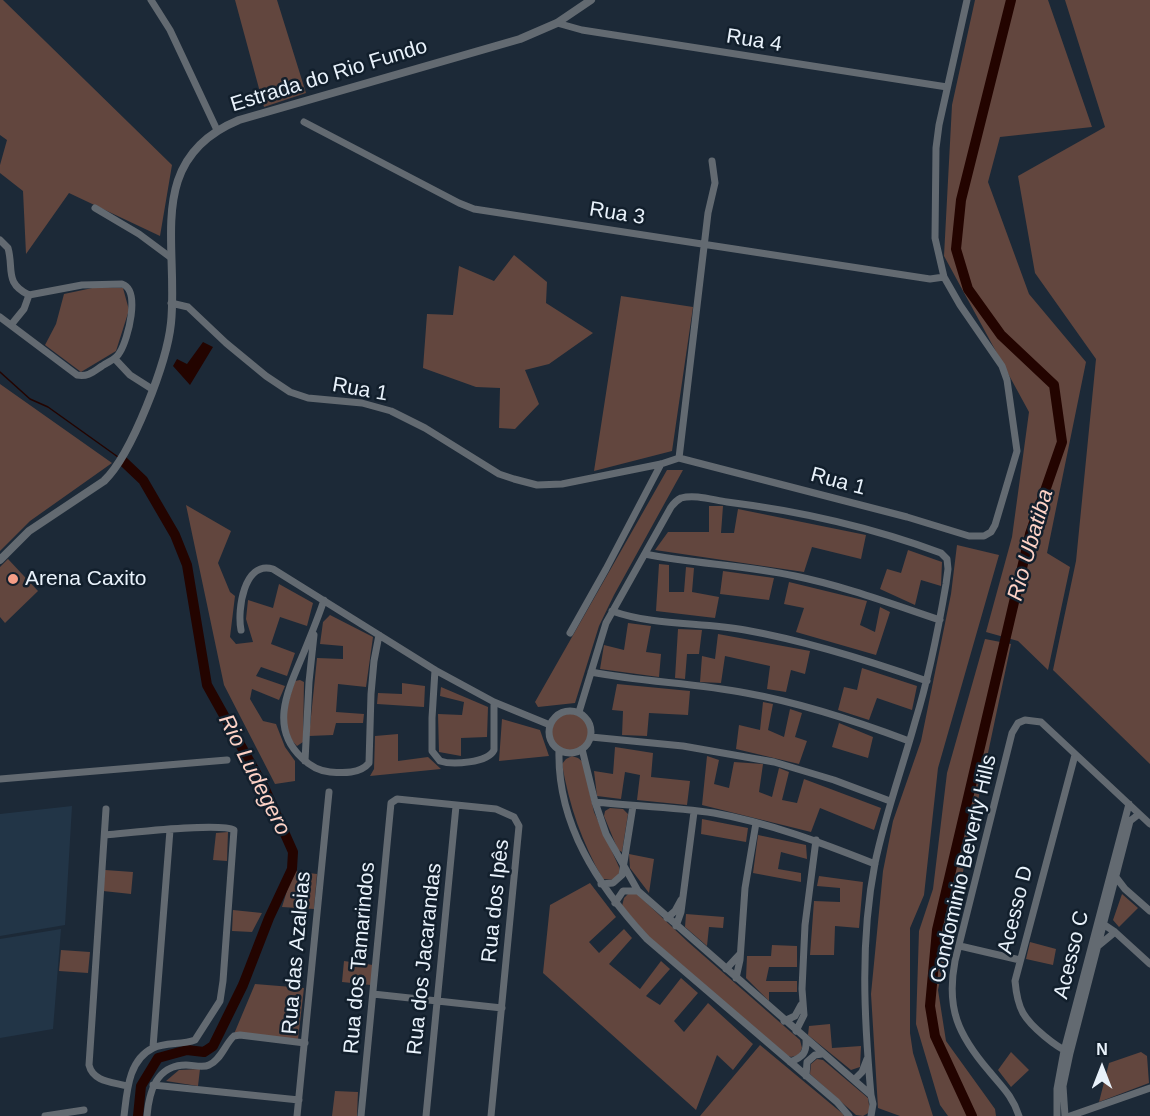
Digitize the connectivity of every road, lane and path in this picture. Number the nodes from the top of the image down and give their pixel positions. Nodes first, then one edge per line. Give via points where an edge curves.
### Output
1 (152, 0) edge
2 (591, 0) edge
3 (967, 0) edge
4 (557, 22) junction
5 (947, 87) junction
6 (304, 122) dead end
7 (217, 130) junction
8 (712, 161) dead end
9 (95, 208) dead end
10 (0, 240) edge
11 (705, 245) junction
12 (170, 258) junction
13 (944, 277) junction
14 (29, 295) junction
15 (171, 303) junction
16 (0, 317) edge
17 (11, 325) junction
18 (115, 359) junction
19 (152, 389) junction
20 (679, 458) junction
21 (661, 464) junction
22 (645, 554) junction
23 (0, 560) edge
24 (324, 600) junction
25 (612, 611) junction
26 (940, 620) junction
27 (315, 626) junction
28 (241, 630) dead end
29 (570, 633) dead end
30 (379, 635) junction
31 (435, 670) junction
32 (591, 672) junction
33 (293, 677) junction
34 (927, 681) junction
35 (309, 682) junction
36 (494, 702) junction
37 (579, 712) junction
38 (550, 725) junction
39 (591, 737) junction
40 (909, 741) junction
41 (306, 745) junction
42 (291, 748) junction
43 (582, 749) junction
44 (559, 750) junction
45 (1075, 755) junction
46 (227, 760) dead end
47 (305, 761) junction
48 (0, 779) edge
49 (328, 792) dead end
50 (890, 801) junction
51 (595, 802) junction
52 (391, 803) joint
53 (1129, 804) junction
54 (456, 806) junction
55 (633, 806) junction
56 (106, 809) dead end
57 (694, 812) junction
58 (1139, 814) junction
59 (1127, 820) junction
60 (756, 823) junction
61 (1150, 824) edge
62 (170, 830) junction
63 (105, 835) junction
64 (816, 840) junction
65 (875, 864) junction
66 (623, 867) junction
67 (1113, 875) junction
68 (601, 884) junction
69 (1109, 889) junction
70 (1125, 889) junction
71 (638, 891) junction
72 (682, 898) junction
73 (615, 903) junction
74 (1150, 911) edge
75 (667, 918) junction
76 (1100, 922) junction
77 (676, 926) junction
78 (1115, 932) junction
79 (960, 946) junction
80 (1098, 946) junction
81 (740, 954) junction
82 (1020, 960) junction
83 (1150, 964) edge
84 (726, 969) junction
85 (736, 978) junction
86 (374, 994) junction
87 (802, 1000) junction
88 (438, 1002) junction
89 (502, 1008) junction
90 (784, 1021) junction
91 (796, 1031) junction
92 (806, 1039) junction
93 (305, 1042) junction
94 (153, 1047) junction
95 (1067, 1052) junction
96 (822, 1054) junction
97 (867, 1056) junction
98 (790, 1062) junction
99 (806, 1076) junction
100 (854, 1080) junction
101 (153, 1085) junction
102 (127, 1086) junction
103 (1150, 1088) edge
104 (871, 1095) junction
105 (299, 1100) junction
106 (84, 1110) dead end
107 (45, 1116) edge
108 (124, 1116) edge
109 (147, 1116) edge
110 (297, 1116) edge
111 (361, 1116) edge
112 (426, 1116) edge
113 (491, 1116) edge
114 (849, 1116) edge
115 (871, 1116) edge
116 (1019, 1116) edge
117 (1057, 1116) edge
118 (1065, 1116) edge
119 (1070, 1116) edge

1 - 7 street
2 - 4 street, Estrada do Rio Fundo
3 - 5 street, Rua 1
4 - 5 street, Rua 4 via 582,30
4 - 7 street, Estrada do Rio Fundo via 520,39 251,116
5 - 13 street, Rua 1 via 935,177 935,238
6 - 11 street, Rua 3 via 474,209
7 - 12 street, Estrada do Rio Fundo via 188,160 177,183 170,221
8 - 11 street via 715,183
9 - 12 street
10 - 14 street via 8,248 13,282
11 - 13 street, Rua 3 via 930,279
11 - 20 street
12 - 15 street, Estrada do Rio Fundo
13 - 20 street, Rua 1 via 1002,366 1011,399 1017,451 998,516 987,535 969,536
14 - 17 street
14 - 18 street via 94,284 128,286 132,303 129,326
15 - 19 street, Estrada do Rio Fundo via 170,330
15 - 21 street, Rua 1 via 188,307 226,343 290,392 391,411 514,479 537,485 562,484
16 - 17 street
17 - 18 street via 77,375 87,376
18 - 19 street
19 - 23 street, Estrada do Rio Fundo via 135,434 104,481 29,531
20 - 21 street, Rua 1
21 - 29 street
22 - 25 street
22 - 26 street via 795,576
22 - 26 street via 671,507 683,498 813,515 945,556 948,569
24 - 27 street
24 - 28 street via 273,569 261,567 254,571 244,592
24 - 30 street
25 - 32 street
25 - 34 street via 636,618 742,629 792,639
26 - 34 street
27 - 33 street
27 - 35 street
30 - 31 street
30 - 47 street via 371,694 369,763 356,771 335,772 319,770
31 - 36 street
31 - 36 street via 432,751 440,761 451,763 492,755
32 - 37 street
32 - 40 street via 771,698
33 - 35 street
33 - 42 street via 283,714
34 - 40 street
35 - 41 street
36 - 38 street
37 - 38 street via 558,714
37 - 39 street via 590,723
38 - 44 street via 550,739
39 - 43 street
39 - 50 street via 683,746 774,762
40 - 50 street
41 - 42 street via 300,750
41 - 47 street
42 - 47 street
43 - 44 street via 570,753
43 - 51 street
44 - 68 street via 558,774 567,808
45 - 53 street
45 - 79 street, Condominio Beverly Hills via 1041,722 1021,721 1012,733
45 - 82 street, Acesso D
46 - 48 street
49 - 93 street, Rua das Azaleias
50 - 65 street
51 - 55 street
51 - 66 street
52 - 54 street, Rua dos Ipês via 398,799
52 - 86 street, Rua dos Tamarindos
53 - 58 street
53 - 59 street, Acesso C
54 - 88 street, Rua dos Jacarandas
54 - 89 street, Rua dos Ipês via 502,811 514,817 519,826
55 - 57 street
55 - 66 street
56 - 63 street
57 - 60 street
57 - 72 street
58 - 59 street
58 - 61 street
59 - 67 street, Acesso C
60 - 64 street
60 - 81 street via 745,888
62 - 63 street
62 - 94 street
62 - 94 street via 222,826 234,830 223,981 220,1001 195,1040
63 - 102 street via 88,1058 93,1075
64 - 65 street
64 - 87 street via 806,902
65 - 97 street via 864,974
66 - 68 street via 617,881
66 - 71 street
67 - 69 street, Acesso C
67 - 70 street
68 - 73 street
69 - 70 street
69 - 76 street, Acesso C
70 - 74 street
71 - 73 street via 623,891
71 - 75 street
72 - 75 street
72 - 77 street
73 - 98 street via 647,939
75 - 77 street
76 - 78 street
76 - 80 street, Acesso C
76 - 95 street, Acesso C
77 - 84 street
78 - 80 street
78 - 83 street
79 - 82 street
79 - 116 street, Condominio Beverly Hills via 951,985 955,1017 969,1046 1009,1092
80 - 95 street, Acesso C
81 - 84 street
81 - 85 street
82 - 95 street, Acesso D via 1016,981 1020,1007 1053,1043
84 - 85 street
85 - 90 street
86 - 88 street
86 - 111 street, Rua dos Tamarindos
87 - 90 street via 795,1016
87 - 91 street via 804,1015
88 - 89 street
88 - 112 street, Rua dos Jacarandas
89 - 113 street, Rua dos Ipês
90 - 91 street
91 - 92 street
92 - 96 street
92 - 98 street via 805,1053
93 - 101 street via 234,1036 212,1064 173,1067
93 - 105 street, Rua das Azaleias
94 - 102 street via 136,1064
95 - 117 street, Acesso C via 1057,1089
95 - 118 street, Acesso C
96 - 99 street via 807,1062
96 - 100 street
97 - 100 street via 862,1072
97 - 104 street
98 - 99 street
99 - 114 street
100 - 104 street
101 - 105 street
101 - 109 street
102 - 108 street
103 - 119 street
104 - 115 street
105 - 110 street, Rua das Azaleias
106 - 107 street

